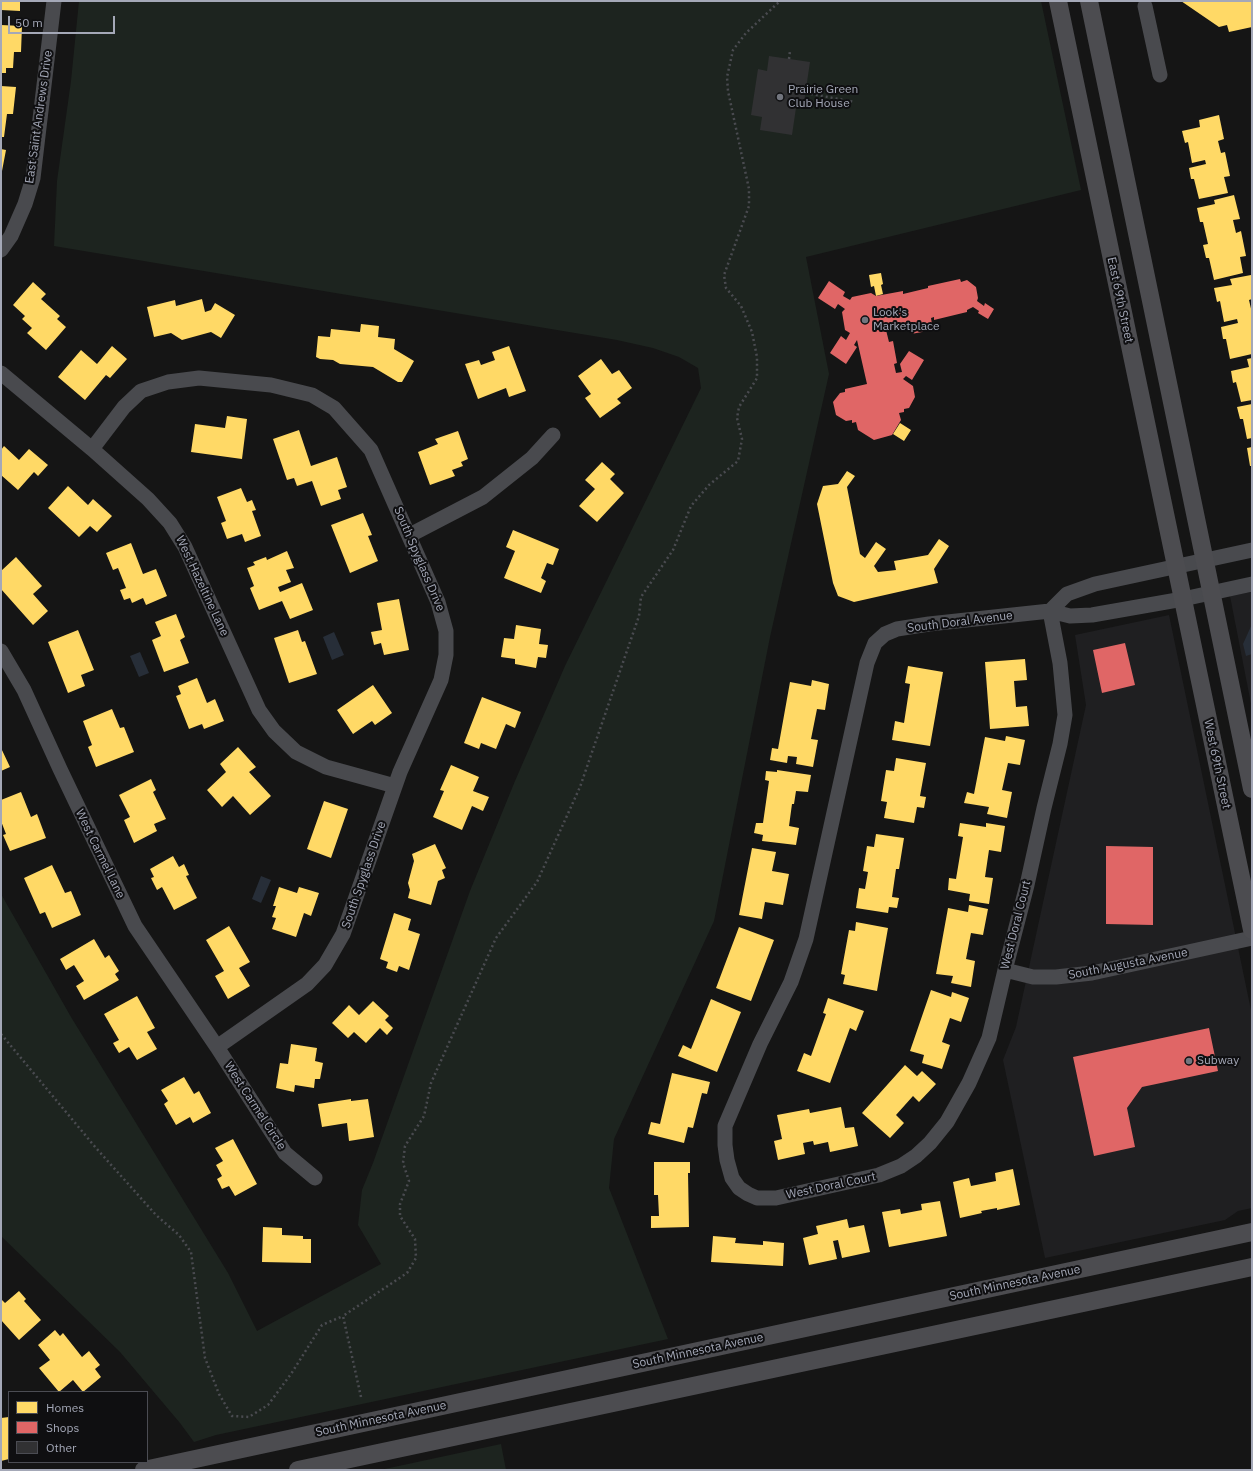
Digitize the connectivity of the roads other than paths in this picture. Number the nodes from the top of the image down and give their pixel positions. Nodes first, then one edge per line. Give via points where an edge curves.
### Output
1 (54, 1) edge
2 (1058, 1) edge
3 (1089, 1) edge
4 (1146, 6) dead end
5 (1160, 75) dead end
6 (1, 250) edge
7 (1, 373) edge
8 (553, 435) dead end
9 (92, 449) junction
10 (410, 535) junction
11 (1252, 550) edge
12 (1205, 560) junction
13 (1175, 566) junction
14 (1252, 584) edge
15 (1211, 593) junction
16 (1182, 599) junction
17 (1050, 611) junction
18 (874, 643) joint
19 (1, 651) edge
20 (395, 786) junction
21 (1252, 789) edge
22 (1252, 930) edge
23 (1252, 938) edge
24 (1005, 970) junction
25 (217, 1047) junction
26 (315, 1178) dead end
27 (1252, 1232) edge
28 (1252, 1267) edge
29 (144, 1470) edge
30 (298, 1470) edge

1 - 6 street, East Saint Andrews Drive via 33,178 11,236
2 - 13 main road, East 69th Street
3 - 12 main road
4 - 5 street
7 - 9 street, West Hazeltine Lane
8 - 10 street via 532,458 482,497
9 - 10 street, South Spyglass Drive via 124,407 141,391 168,382 199,378 271,385 312,395 334,408 372,450
9 - 20 street, West Hazeltine Lane via 170,522 185,547 260,710 274,731 296,752 326,767
10 - 20 street, South Spyglass Drive via 438,602 446,632 446,655 441,680
11 - 12 street
12 - 13 street
12 - 15 main road
13 - 16 main road, East 69th Street
13 - 17 street via 1095,584 1067,594
14 - 15 street, South Doral Avenue
15 - 16 street, South Doral Avenue
15 - 21 main road
16 - 17 street, South Doral Avenue via 1092,615 1070,616
16 - 22 main road, West 69th Street
17 - 18 street, South Doral Avenue via 897,629
17 - 24 street, West Doral Court via 1060,663 1065,715
18 - 24 street, West Doral Court via 867,663 806,939 791,982 760,1044 725,1126 727,1160 732,1178 739,1188 757,1198 776,1198 879,1175 901,1166 916,1156 947,1122 969,1083 989,1038
19 - 25 street, West Carmel Lane via 24,690 135,926
20 - 25 street, South Spyglass Drive via 343,934 325,965 307,984
23 - 24 street, South Augusta Avenue via 1092,973 1033,977
25 - 26 street, West Carmel Circle via 285,1153
27 - 29 main road, South Minnesota Avenue
28 - 30 main road

